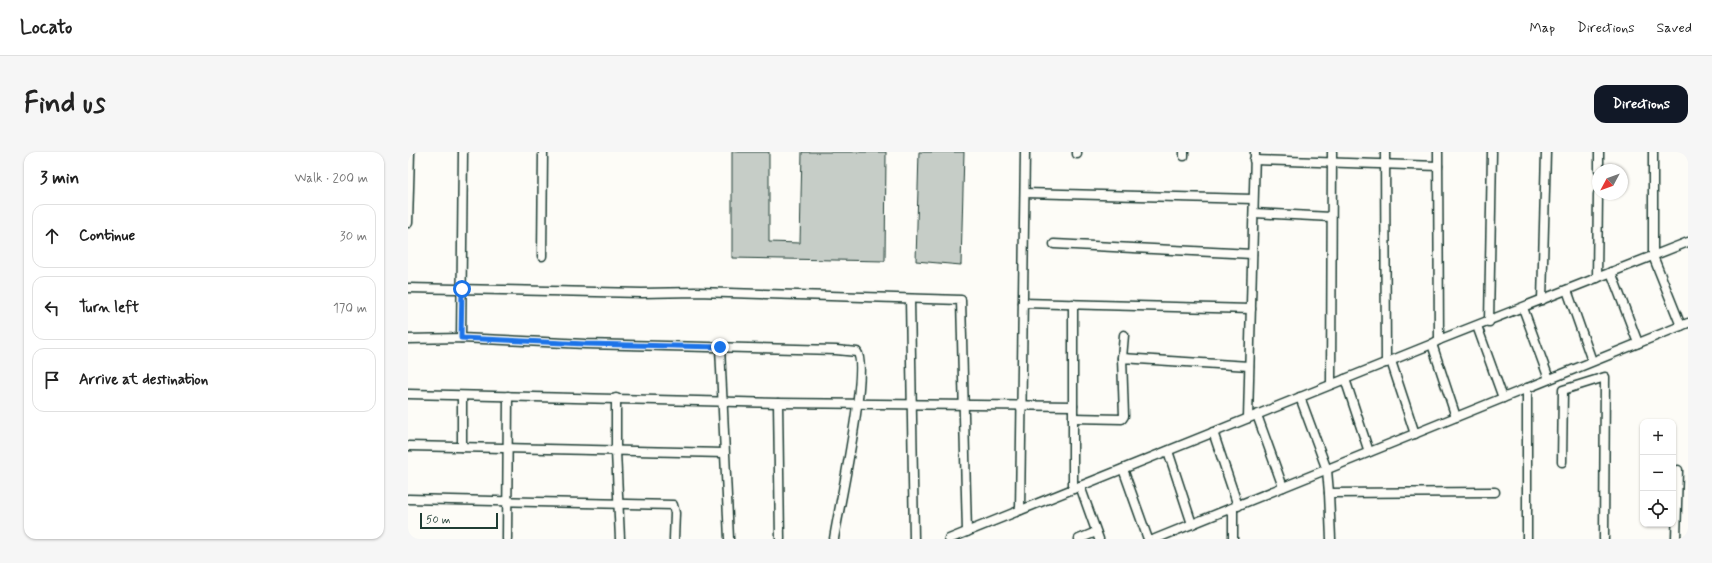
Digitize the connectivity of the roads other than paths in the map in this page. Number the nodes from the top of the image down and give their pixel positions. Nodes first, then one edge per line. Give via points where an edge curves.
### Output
1 (410, 152) edge
2 (463, 152) edge
3 (543, 152) edge
4 (1025, 152) edge
5 (1332, 152) edge
6 (1385, 152) edge
7 (1438, 152) edge
8 (1492, 152) edge
9 (1546, 152) edge
10 (1599, 152) edge
11 (1653, 152) edge
12 (1254, 156) edge
13 (1332, 162) junction
14 (1385, 164) junction
15 (1599, 164) edge
16 (1438, 166) junction
17 (1025, 193) junction
18 (1253, 199) junction
19 (1598, 200) edge
20 (1254, 213) junction
21 (1331, 216) junction
22 (408, 223) edge
23 (1688, 242) edge
24 (1054, 244) dead end
25 (1252, 254) junction
26 (542, 256) dead end
27 (1652, 256) junction
28 (1611, 272) junction
29 (1597, 278) junction
30 (408, 288) edge
31 (462, 289) junction
32 (1567, 290) junction
33 (910, 299) junction
34 (1542, 300) junction
35 (1023, 303) junction
36 (1073, 304) junction
37 (1523, 308) junction
38 (1251, 309) junction
39 (1489, 322) junction
40 (1684, 324) edge
41 (1477, 326) junction
42 (1124, 335) dead end
43 (461, 338) junction
44 (408, 339) edge
45 (1436, 342) junction
46 (1638, 343) junction
47 (720, 347) junction
48 (1122, 358) junction
49 (1388, 362) junction
50 (1592, 362) junction
51 (1249, 366) junction
52 (1345, 379) junction
53 (1549, 379) junction
54 (1331, 384) junction
55 (1527, 388) junction
56 (408, 394) edge
57 (462, 396) junction
58 (508, 396) junction
59 (1300, 397) junction
60 (616, 398) junction
61 (1503, 398) junction
62 (722, 402) junction
63 (778, 403) junction
64 (858, 404) junction
65 (912, 404) junction
66 (964, 404) junction
67 (1022, 406) junction
68 (1073, 406) junction
69 (1257, 415) junction
70 (1456, 417) junction
71 (1073, 418) junction
72 (1248, 418) junction
73 (1213, 432) junction
74 (1415, 434) junction
75 (408, 446) edge
76 (462, 447) junction
77 (508, 449) junction
78 (1168, 451) junction
79 (616, 452) junction
80 (1369, 452) junction
81 (724, 453) junction
82 (1562, 462) dead end
83 (1123, 469) junction
84 (1326, 470) junction
85 (1678, 470) dead end
86 (1077, 487) junction
87 (1283, 487) junction
88 (1495, 492) dead end
89 (1329, 493) junction
90 (408, 499) edge
91 (507, 501) junction
92 (619, 503) junction
93 (1235, 507) junction
94 (1020, 510) junction
95 (1192, 524) junction
96 (1179, 529) junction
97 (967, 532) junction
98 (1098, 535) edge
99 (507, 539) edge
100 (620, 539) edge
101 (674, 539) edge
102 (729, 539) edge
103 (780, 539) edge
104 (834, 539) edge
105 (914, 539) edge
106 (949, 539) edge
107 (1079, 539) edge
108 (1148, 539) edge
109 (1155, 539) edge
110 (1180, 539) edge
111 (1233, 539) edge
112 (1331, 539) edge
113 (1527, 539) edge
114 (1604, 539) edge
115 (1676, 539) edge

1 - 22 street
2 - 31 street
3 - 26 street
4 - 17 street
5 - 13 street
6 - 14 street
7 - 16 street
8 - 39 street
9 - 34 street
10 - 15 street
11 - 27 street
12 - 13 street
12 - 18 street
13 - 14 street
13 - 21 street
14 - 16 street
14 - 49 street
16 - 45 street
17 - 18 street
17 - 35 street
18 - 20 street
19 - 29 street
20 - 21 street
20 - 25 street
21 - 54 street
23 - 27 street
24 - 25 street
25 - 38 street
27 - 28 street
27 - 40 street
28 - 29 street
28 - 46 street
29 - 32 street
30 - 31 street
31 - 33 street via 642,294 697,292
31 - 43 street
32 - 34 street
32 - 50 street
33 - 65 street
33 - 66 street via 961,300
34 - 37 street
35 - 36 street
35 - 67 street
36 - 38 street
36 - 68 street
37 - 39 street
37 - 53 street
38 - 51 street
39 - 41 street
40 - 46 street
41 - 45 street
41 - 61 street
42 - 48 street
43 - 44 street
43 - 47 street
45 - 49 street
45 - 70 street
46 - 50 street
47 - 62 street
47 - 64 street via 857,352 860,363
48 - 51 street
48 - 71 street via 1122,419
49 - 52 street
49 - 74 street
50 - 53 street
51 - 72 street
52 - 54 street
52 - 80 street
53 - 55 street
54 - 59 street
55 - 61 street
55 - 113 street
56 - 57 street
57 - 58 street
57 - 76 street
58 - 60 street
58 - 77 street
59 - 69 street
59 - 84 street
60 - 62 street
60 - 79 street
61 - 70 street
62 - 63 street
62 - 81 street
63 - 64 street
63 - 103 street
64 - 65 street
64 - 104 street
65 - 66 street
65 - 105 street
66 - 67 street
66 - 97 street
67 - 68 street
67 - 94 street
68 - 71 street
69 - 72 street
69 - 87 street
70 - 74 street
71 - 86 street
72 - 73 street
73 - 78 street
73 - 93 street
74 - 80 street
75 - 76 street
76 - 77 street
77 - 79 street
77 - 91 street
78 - 83 street
78 - 95 street
79 - 81 street
79 - 92 street
80 - 84 street
81 - 102 street
82 - 114 street via 1563,390 1605,377
83 - 86 street
83 - 108 street
84 - 87 street
84 - 89 street
85 - 115 street
86 - 94 street
86 - 98 street
87 - 93 street
88 - 89 street
89 - 112 street
90 - 91 street
91 - 92 street
91 - 99 street
92 - 100 street
92 - 101 street via 673,505
93 - 95 street
93 - 111 street
94 - 97 street
95 - 96 street
96 - 109 street
96 - 110 street
97 - 106 street
98 - 107 street

